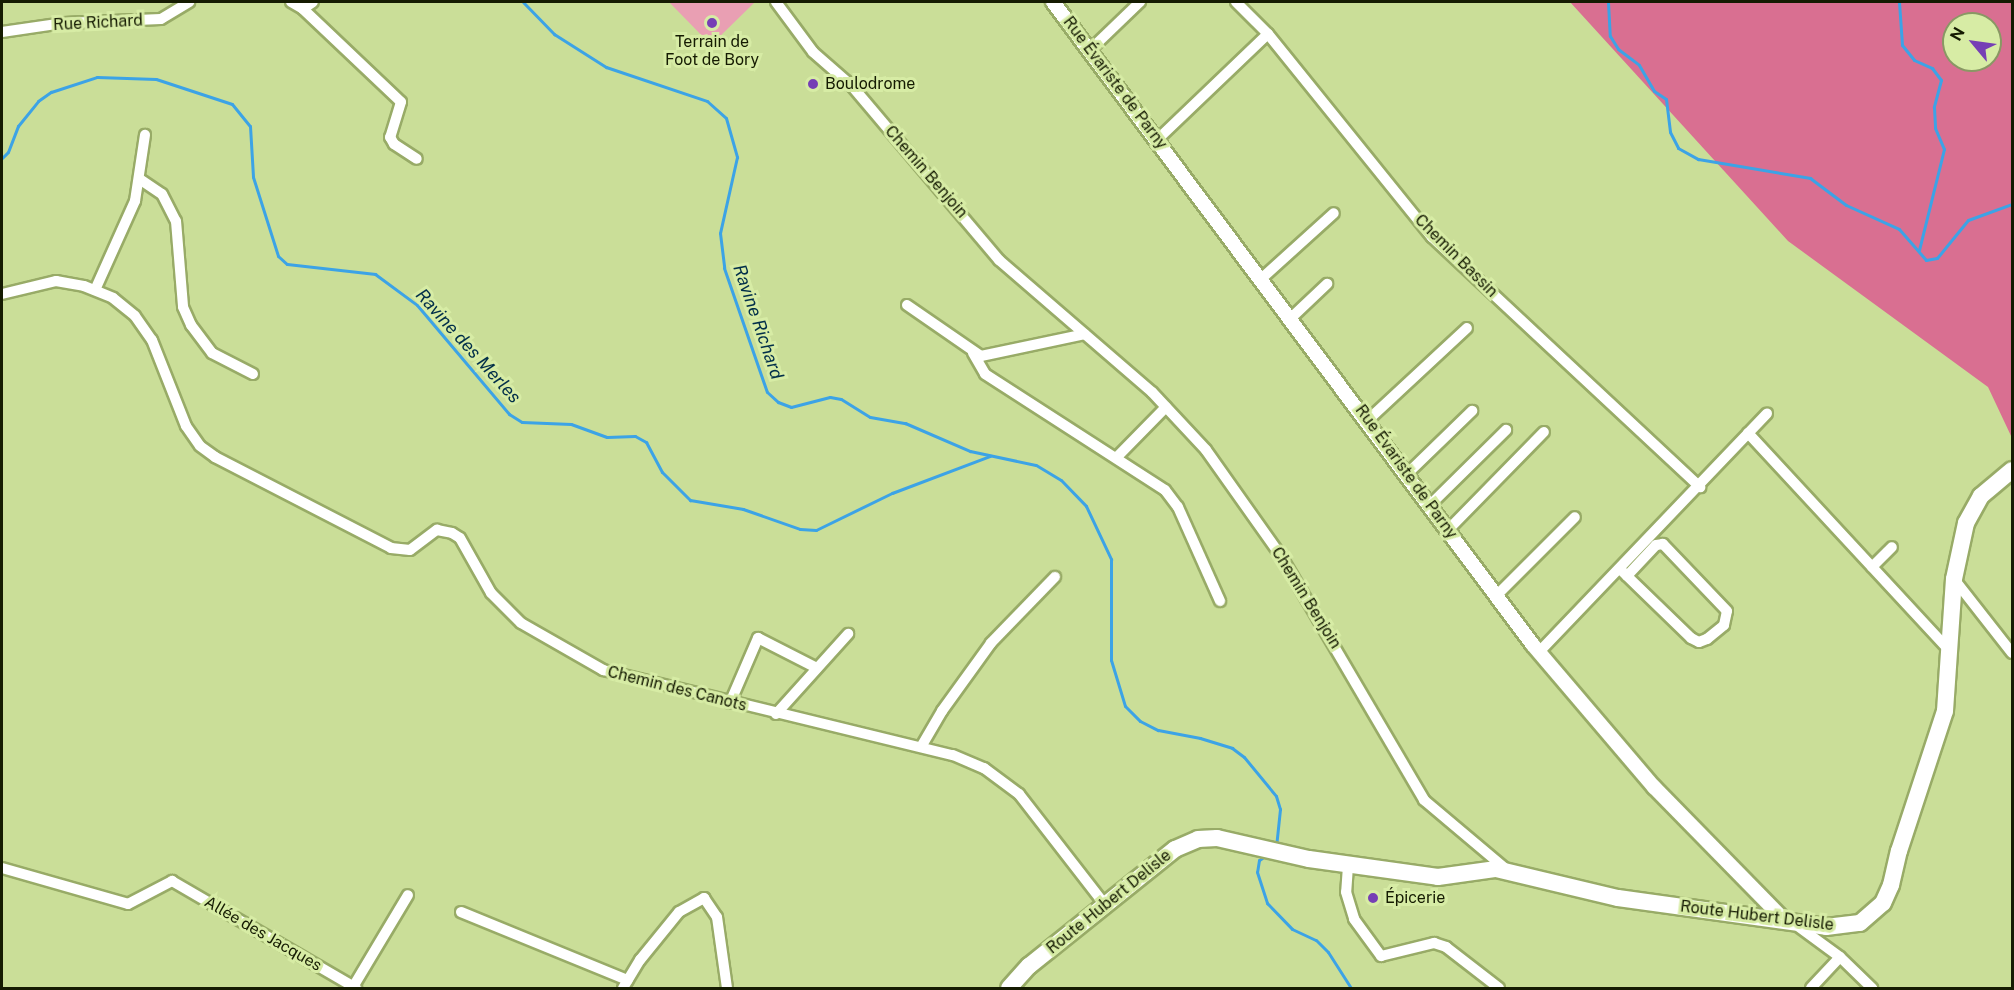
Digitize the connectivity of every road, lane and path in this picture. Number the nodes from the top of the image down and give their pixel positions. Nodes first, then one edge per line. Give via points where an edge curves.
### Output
1 (189, 2) edge
2 (291, 2) edge
3 (313, 2) edge
4 (776, 2) edge
5 (1053, 2) edge
6 (1140, 2) edge
7 (1236, 2) edge
8 (303, 9) junction
9 (2, 32) edge
10 (1268, 34) junction
11 (1089, 51) junction
12 (145, 135) dead end
13 (1158, 139) junction
14 (417, 159) dead end
15 (141, 180) junction
16 (1334, 213) dead end
17 (1261, 279) junction
18 (1327, 284) dead end
19 (95, 290) junction
20 (2, 294) edge
21 (908, 305) dead end
22 (1291, 318) junction
23 (1467, 328) dead end
24 (1085, 334) junction
25 (973, 353) junction
26 (253, 374) dead end
27 (1166, 407) junction
28 (1472, 411) dead end
29 (1767, 413) dead end
30 (1368, 420) junction
31 (1506, 430) dead end
32 (1544, 432) dead end
33 (1748, 433) junction
34 (1117, 458) junction
35 (2013, 470) edge
36 (1407, 474) junction
37 (1700, 488) junction
38 (1430, 505) junction
39 (1575, 517) dead end
40 (1448, 530) junction
41 (1892, 547) dead end
42 (1872, 567) junction
43 (1624, 572) junction
44 (1055, 577) dead end
45 (1954, 579) junction
46 (1497, 595) junction
47 (1220, 601) dead end
48 (848, 634) dead end
49 (1950, 651) junction
50 (1539, 652) junction
51 (2013, 653) edge
52 (817, 668) junction
53 (730, 703) junction
54 (776, 714) junction
55 (921, 747) junction
56 (1348, 866) junction
57 (2, 868) edge
58 (1510, 872) junction
59 (408, 895) dead end
60 (1105, 905) junction
61 (461, 912) dead end
62 (1785, 921) junction
63 (1840, 957) junction
64 (626, 984) edge
65 (355, 988) edge
66 (727, 988) edge
67 (1009, 988) edge
68 (1499, 988) edge
69 (1811, 988) edge
70 (1872, 988) edge

1 - 9 street, Rue Richard via 161,19 64,22
2 - 8 street
3 - 8 street
4 - 24 street, Chemin Benjoin via 813,52 852,86 999,260
5 - 11 street, Rue Évariste de Parny
6 - 11 street
7 - 10 street, Chemin Bassin
8 - 14 street via 401,102 390,137
10 - 13 street
10 - 37 street, Chemin Bassin via 1432,237
11 - 13 street, Rue Évariste de Parny
12 - 15 street
13 - 17 street, Rue Évariste de Parny
15 - 19 street
15 - 26 street via 162,194 176,221 183,307 191,325 212,353
16 - 17 street
17 - 22 street, Rue Évariste de Parny
18 - 22 street
19 - 20 street, Chemin des Canots via 56,281
19 - 53 street, Chemin des Canots via 113,298 135,316 152,340 186,426 200,446 215,457 391,548 410,550 437,530 452,533 460,538 491,593 520,622 561,649 603,670
21 - 25 street
22 - 30 street, Rue Évariste de Parny
23 - 30 street
24 - 25 street via 994,356
24 - 27 street, Chemin Benjoin
25 - 34 street via 985,374
27 - 34 street
27 - 58 street, Chemin Benjoin via 1206,450 1281,556 1424,800
28 - 36 street
29 - 33 street
30 - 36 street, Rue Évariste de Parny
31 - 38 street
32 - 40 street
33 - 37 street
33 - 42 street
34 - 47 street via 1172,498
35 - 45 main road, Route Hubert Delisle via 1991,485 1972,509 1960,541
36 - 38 street, Rue Évariste de Parny
37 - 43 street
38 - 40 street, Rue Évariste de Parny
39 - 46 street
40 - 46 street, Rue Évariste de Parny
41 - 42 street
42 - 49 street
43 - 43 street via 1691,638 1699,642 1707,639 1724,625 1726,611 1663,544
43 - 50 street
44 - 55 street via 991,643
45 - 49 main road, Route Hubert Delisle
45 - 51 street
46 - 50 street, Rue Évariste de Parny
48 - 52 street
49 - 62 main road, Route Hubert Delisle via 1945,711 1883,903 1860,923 1844,927
50 - 62 street, Rue Évariste de Parny via 1654,788
52 - 53 street via 758,638
52 - 54 street
53 - 54 street, Chemin des Canots
54 - 55 street, Chemin des Canots
55 - 60 street, Chemin des Canots via 984,768 1019,794
56 - 58 main road, Route Hubert Delisle via 1438,877 1483,870
56 - 60 main road, Route Hubert Delisle via 1217,838 1198,839 1174,849
56 - 68 street via 1351,910 1377,953 1388,958 1423,943 1434,943 1446,947
57 - 65 street, Allée des Jacques via 128,904 172,881
58 - 62 main road, Route Hubert Delisle via 1618,898
59 - 65 street, Allée des Jacques
60 - 67 main road, Route Hubert Delisle via 1029,966
61 - 64 street
62 - 63 street via 1813,935
63 - 69 street
63 - 70 street
64 - 66 street via 679,912 704,898 717,917

